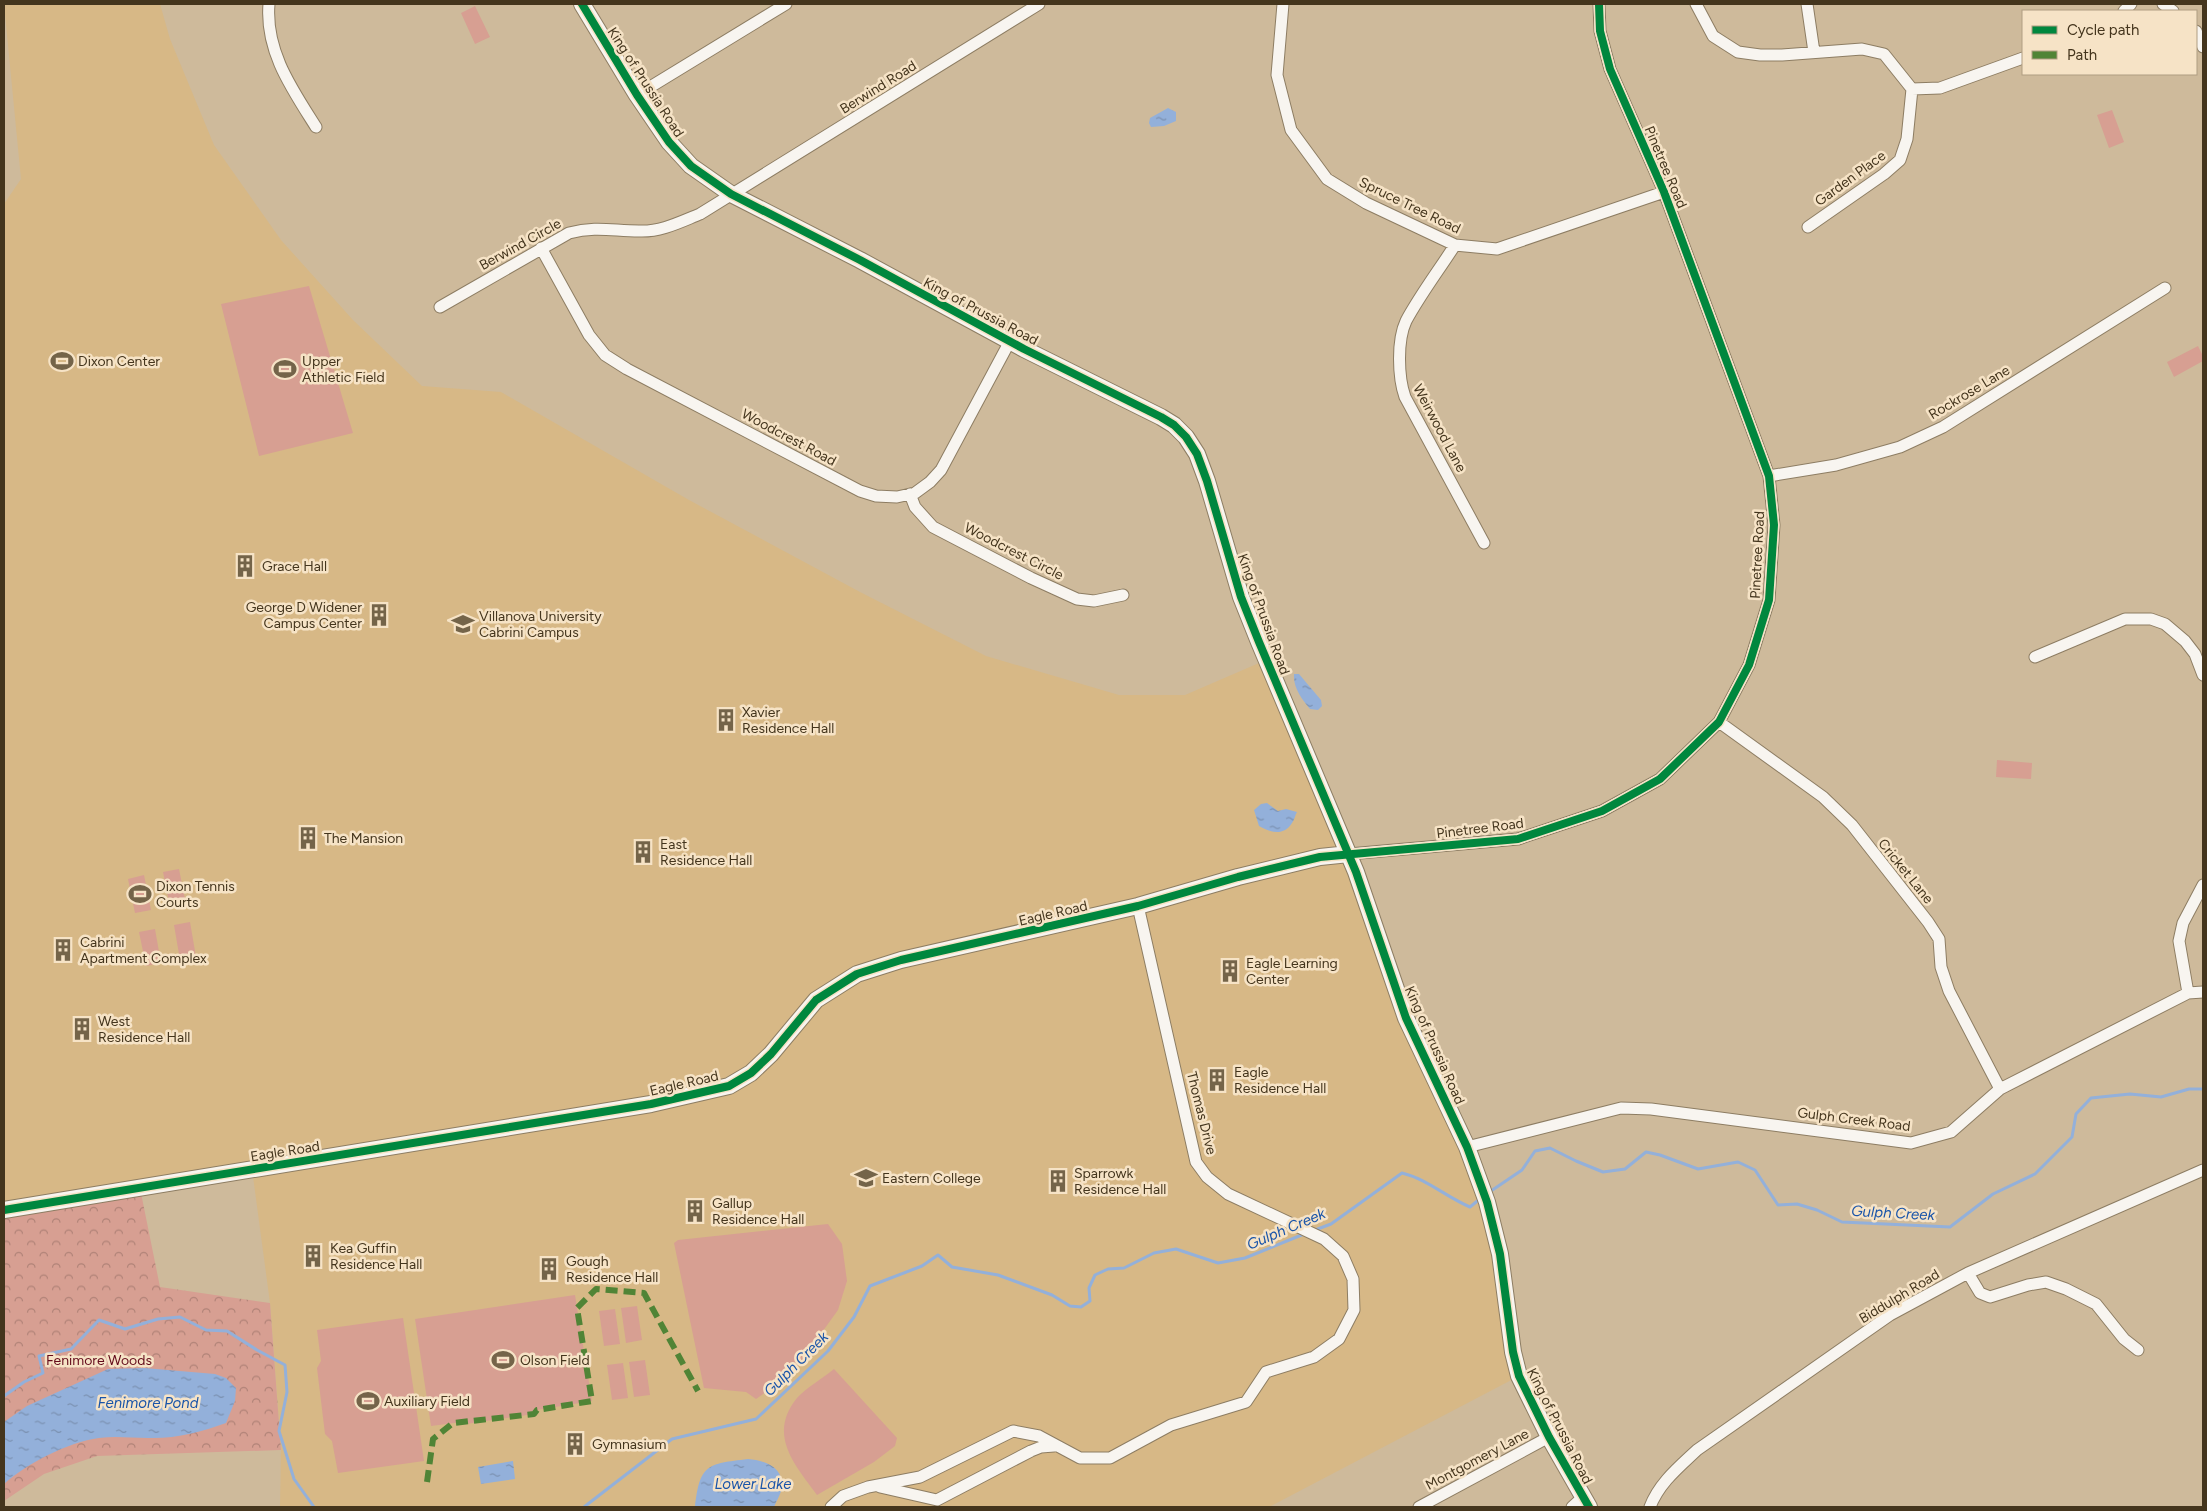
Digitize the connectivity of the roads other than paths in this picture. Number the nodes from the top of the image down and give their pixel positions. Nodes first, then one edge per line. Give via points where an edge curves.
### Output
1 (269, 4) edge
2 (582, 4) edge
3 (786, 4) edge
4 (1040, 4) edge
5 (1283, 4) edge
6 (1599, 4) edge
7 (1696, 4) edge
8 (1807, 4) edge
9 (2197, 32) edge
10 (2203, 47) edge
11 (1814, 52) junction
12 (2022, 58) edge
13 (1912, 89) junction
14 (637, 95) junction
15 (316, 127) dead end
16 (1664, 192) junction
17 (731, 194) junction
18 (1808, 227) dead end
19 (1455, 245) junction
20 (541, 248) junction
21 (2165, 288) dead end
22 (440, 307) dead end
23 (1010, 341) junction
24 (1769, 476) junction
25 (910, 494) junction
26 (1484, 543) dead end
27 (1123, 595) dead end
28 (2035, 657) dead end
29 (2203, 675) edge
30 (1719, 722) junction
31 (1348, 854) junction
32 (2203, 885) edge
33 (1138, 906) junction
34 (2203, 992) edge
35 (2188, 993) junction
36 (2000, 1089) junction
37 (1467, 1147) junction
38 (2203, 1170) edge
39 (4, 1210) edge
40 (1968, 1272) junction
41 (2138, 1350) dead end
42 (1549, 1437) junction
43 (1054, 1446) junction
44 (877, 1486) junction
45 (1581, 1504) edge
46 (831, 1507) edge
47 (1419, 1507) edge
48 (1650, 1507) edge

1 - 15 street via 270,38 276,55 287,80
2 - 14 street, King of Prussia Road
3 - 14 street
4 - 17 street, Berwind Road
5 - 19 street, Spruce Tree Road via 1277,75 1291,130 1327,179 1366,203
6 - 16 street, Pinetree Road via 1600,31 1610,69
7 - 11 street via 1713,36 1738,52 1760,56
8 - 11 street
9 - 10 street
11 - 13 street via 1862,48 1884,54
12 - 13 street via 1940,88
13 - 18 street, Garden Place via 1907,139 1900,160
14 - 17 street, King of Prussia Road via 685,160
16 - 19 street, Spruce Tree Road via 1497,249
16 - 24 street, Pinetree Road
17 - 20 street, Berwind Circle via 700,214 664,229 639,232 586,228
17 - 23 street, King of Prussia Road
19 - 26 street, Weirwood Lane via 1405,322 1399,359 1401,385
20 - 22 street, Berwind Circle
20 - 25 street, Woodcrest Road via 589,335 605,355 860,491 876,496
21 - 24 street, Rockrose Lane via 1943,428 1900,447 1836,465
23 - 25 street via 941,470
23 - 31 street, King of Prussia Road via 1161,417 1186,437 1197,454 1207,481 1241,597
24 - 30 street, Pinetree Road via 1774,525 1769,600 1749,665
25 - 27 street, Woodcrest Circle via 915,507 933,527 1031,578 1077,599 1094,601
28 - 29 street via 2125,619 2151,619 2165,624 2185,641 2195,654
30 - 31 street, Pinetree Road via 1660,779 1602,811 1518,839
30 - 36 street, Cricket Lane via 1822,797 1852,825 1928,922 1939,939 1941,967 1949,990
31 - 33 street, Eagle Road via 1320,857 1238,877
31 - 37 street, King of Prussia Road via 1406,1018
32 - 35 street via 2183,923 2179,941
33 - 39 street, Eagle Road via 901,960 857,974 816,1000 771,1054 751,1073 729,1086 651,1104
33 - 43 street, Thomas Drive via 1196,1162 1207,1177 1228,1194 1324,1239 1343,1256 1353,1279 1354,1310 1339,1339 1314,1357 1266,1372 1246,1402 1171,1424 1110,1458 1080,1458
34 - 35 street, Gulph Creek Road
35 - 36 street, Gulph Creek Road
36 - 37 street, Gulph Creek Road via 1951,1132 1911,1142 1621,1108
37 - 42 street, King of Prussia Road via 1487,1202 1502,1262 1519,1376
38 - 40 street, Biddulph Road
40 - 41 street via 1980,1293 1990,1297 2046,1282 2066,1289 2096,1304 2124,1339
40 - 48 street, Biddulph Road via 1890,1315 1696,1450 1668,1477
42 - 45 street, King of Prussia Road
42 - 47 street, Montgomery Lane
43 - 44 street via 1031,1451 937,1500
43 - 44 street, Thomas Drive via 1039,1436 1013,1431 920,1477
44 - 46 street, Thomas Drive via 843,1496

